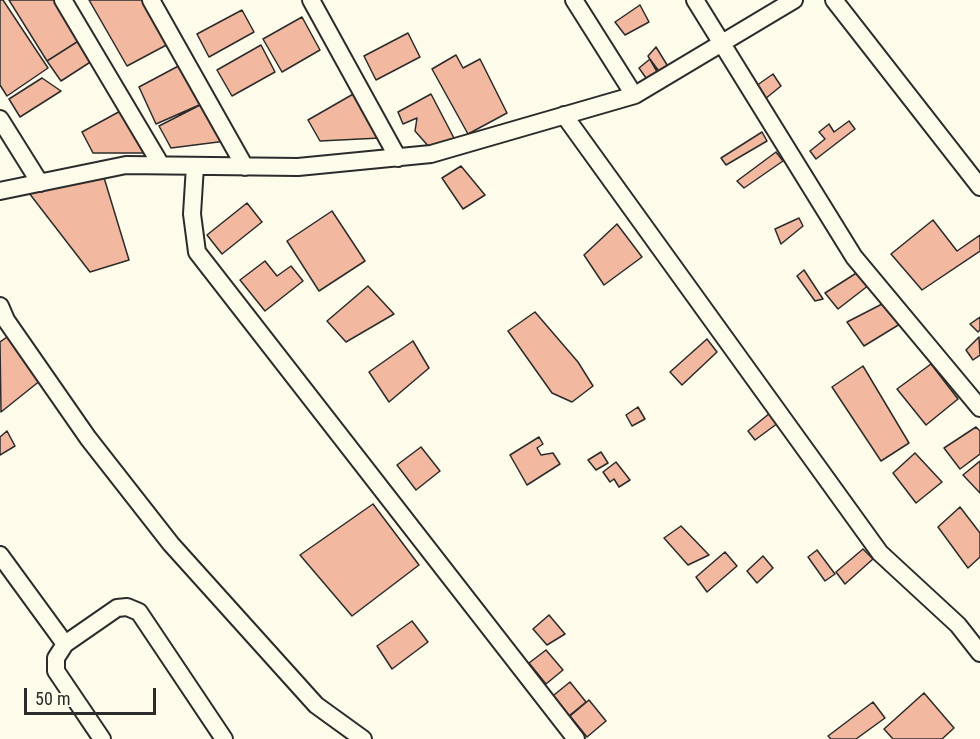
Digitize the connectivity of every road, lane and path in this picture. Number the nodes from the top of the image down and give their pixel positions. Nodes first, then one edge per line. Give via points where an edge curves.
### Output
1 (63, 0) edge
2 (151, 0) edge
3 (311, 0) edge
4 (574, 0) edge
5 (695, 0) edge
6 (794, 0) edge
7 (834, 0) edge
8 (720, 44) junction
9 (634, 95) junction
10 (564, 116) junction
11 (0, 119) edge
12 (398, 158) junction
13 (161, 165) junction
14 (195, 166) junction
15 (245, 167) junction
16 (40, 183) junction
17 (980, 187) edge
18 (0, 191) edge
19 (0, 306) edge
20 (980, 408) edge
21 (0, 555) edge
22 (65, 644) junction
23 (980, 653) edge
24 (102, 739) edge
25 (224, 739) edge
26 (363, 739) edge
27 (576, 739) edge

1 - 13 street
2 - 15 street
3 - 12 street
4 - 9 street
5 - 8 street
6 - 8 street
7 - 17 street
8 - 9 street
8 - 20 street via 854,257
9 - 10 street
10 - 12 street via 431,154
10 - 23 street via 880,554 958,625
11 - 16 street
12 - 15 street via 298,167
13 - 14 street
13 - 16 street via 126,165
14 - 15 street
14 - 27 street via 192,214 196,252
16 - 18 street
19 - 26 street via 88,438 171,544 316,705
21 - 22 street
22 - 24 street via 56,658 56,671
22 - 25 street via 117,608 139,612

